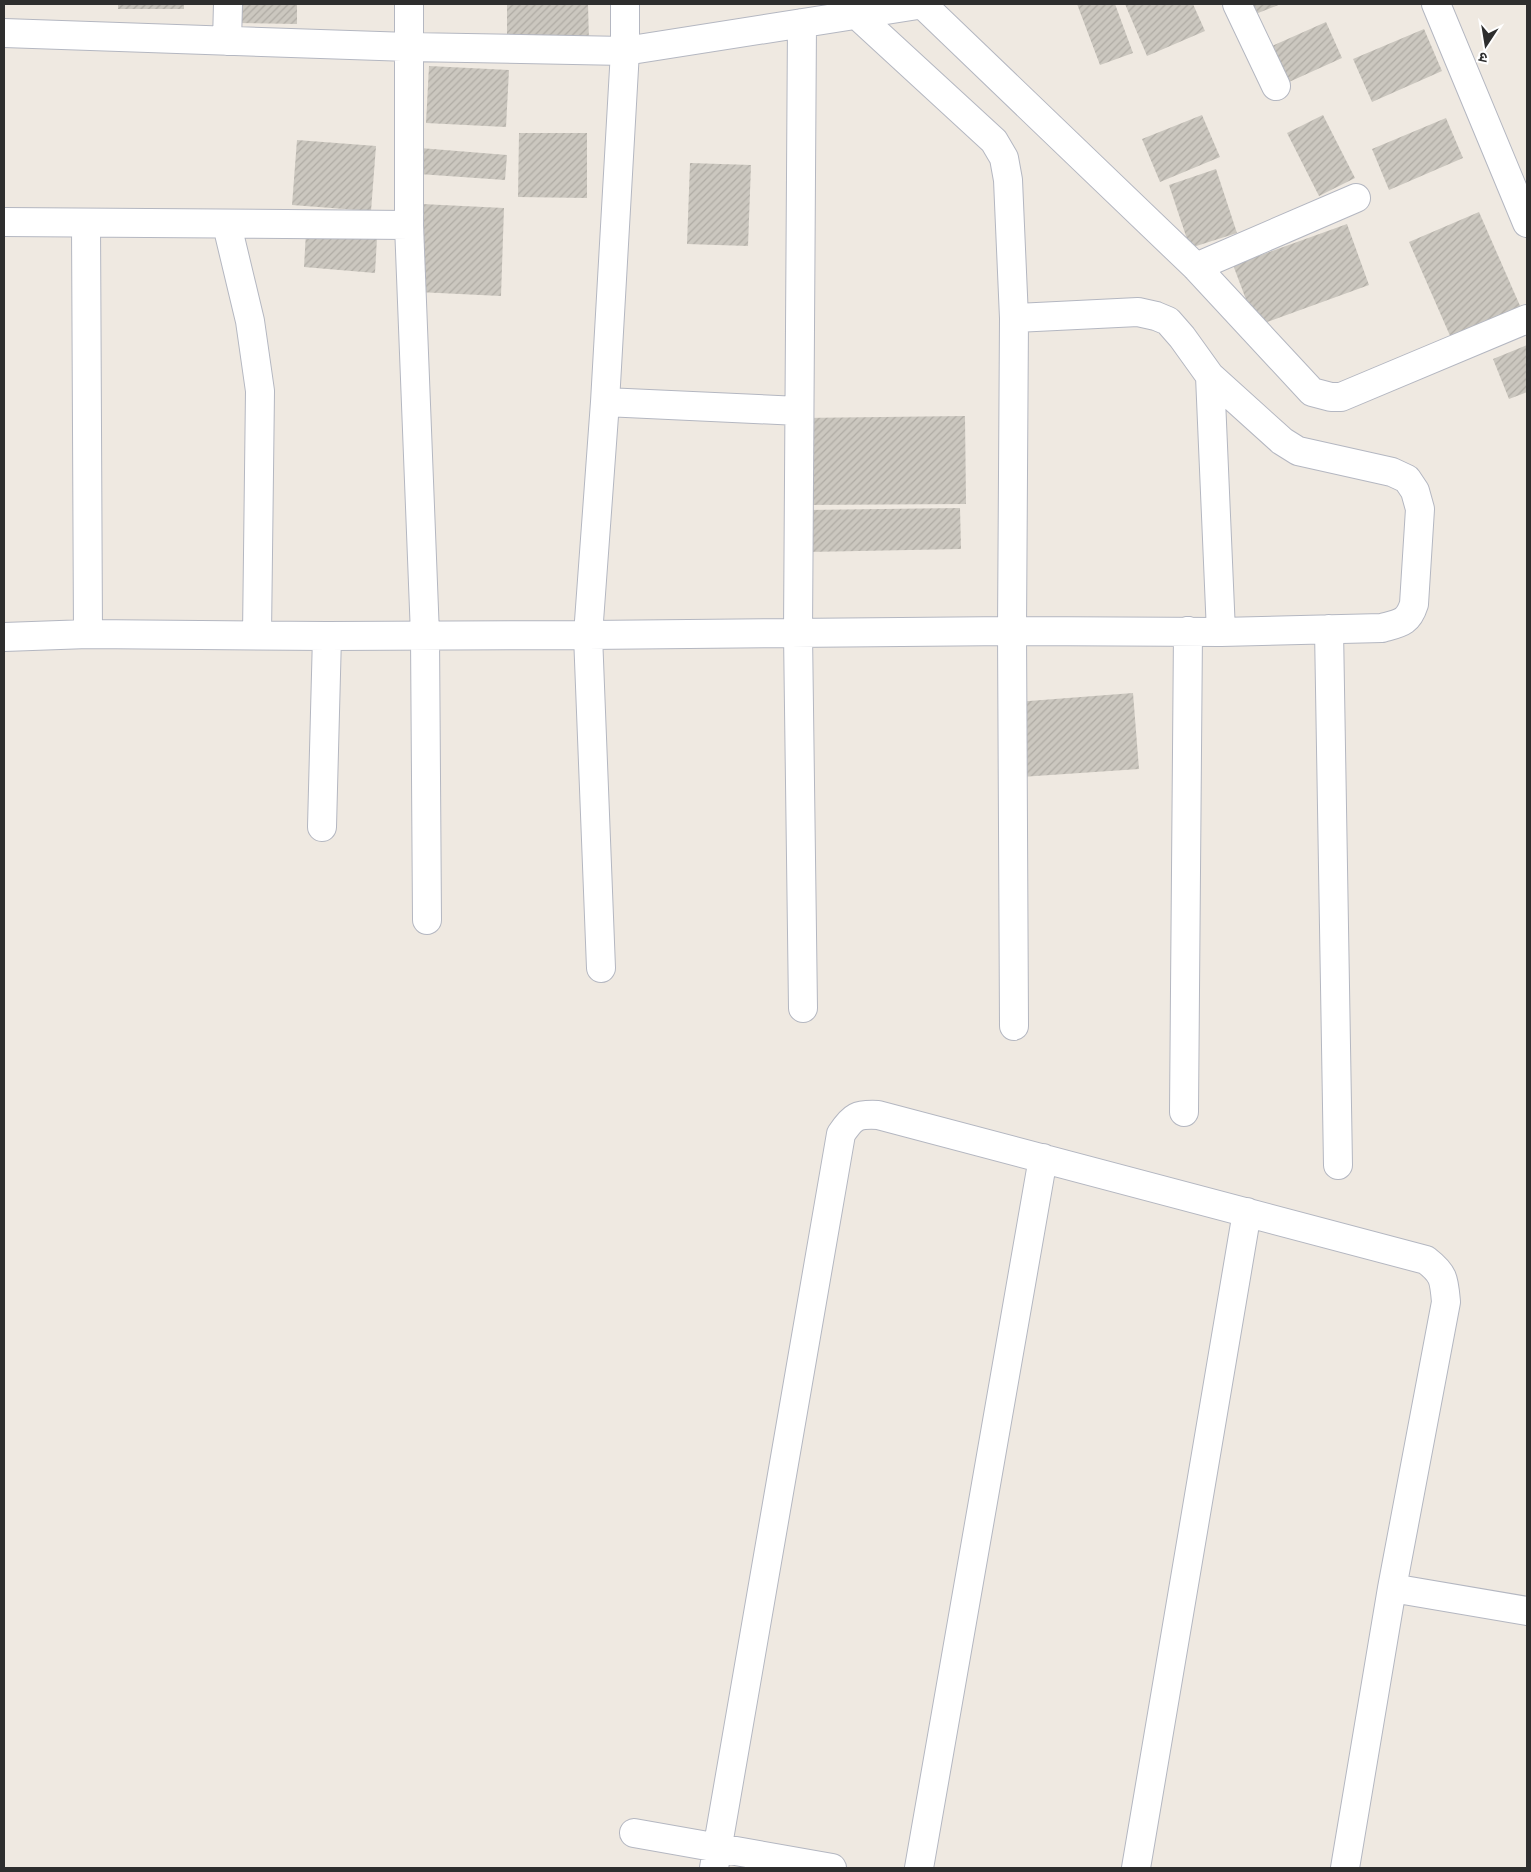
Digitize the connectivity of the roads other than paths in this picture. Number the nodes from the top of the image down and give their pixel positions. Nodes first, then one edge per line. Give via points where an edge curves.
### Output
1 (228, 4) edge
2 (409, 4) edge
3 (625, 4) edge
4 (923, 4) edge
5 (1237, 4) edge
6 (1436, 4) edge
7 (857, 15) junction
8 (802, 23) junction
9 (4, 33) edge
10 (227, 41) junction
11 (409, 47) junction
12 (625, 50) junction
13 (1276, 86) dead end
14 (1356, 198) dead end
15 (4, 222) edge
16 (86, 224) junction
17 (1527, 224) edge
18 (227, 225) junction
19 (409, 225) junction
20 (1196, 267) junction
21 (1014, 318) junction
22 (1527, 319) edge
23 (1210, 376) junction
24 (605, 402) junction
25 (799, 411) junction
26 (1330, 629) junction
27 (1012, 631) junction
28 (1188, 631) junction
29 (1221, 632) junction
30 (798, 633) junction
31 (88, 634) junction
32 (258, 635) junction
33 (425, 635) junction
34 (588, 635) junction
35 (327, 636) junction
36 (4, 638) edge
37 (322, 827) dead end
38 (427, 920) dead end
39 (601, 968) dead end
40 (803, 1008) dead end
41 (1014, 1026) dead end
42 (1184, 1112) dead end
43 (1042, 1158) junction
44 (1338, 1164) dead end
45 (1247, 1212) junction
46 (1392, 1588) junction
47 (1527, 1611) edge
48 (634, 1833) dead end
49 (716, 1858) edge
50 (832, 1868) edge
51 (919, 1868) edge
52 (1136, 1868) edge
53 (1344, 1868) edge

1 - 10 street
2 - 11 street
3 - 12 street
4 - 7 street
4 - 20 street
5 - 13 street
6 - 17 street
7 - 8 street
7 - 21 street via 994,141 1004,158 1008,180
8 - 12 street
8 - 25 street
9 - 10 street
10 - 11 street
11 - 12 street
11 - 19 street
12 - 24 street
14 - 20 street
15 - 16 street
16 - 18 street
16 - 31 street
18 - 19 street
18 - 32 street via 250,321 260,391
19 - 33 street
20 - 22 street via 1312,392 1331,398 1341,397
21 - 23 street via 1138,312 1156,316 1168,321
21 - 27 street
23 - 26 street via 1282,441 1298,451 1392,472 1407,479 1415,491 1420,509 1414,604 1410,616 1401,623 1382,628
23 - 29 street
24 - 25 street
24 - 34 street
25 - 30 street
26 - 29 street
26 - 44 street
27 - 28 street
27 - 30 street
27 - 41 street
28 - 29 street
28 - 42 street
30 - 34 street
30 - 40 street
31 - 32 street
31 - 36 street
32 - 35 street
33 - 34 street
33 - 35 street
33 - 38 street
34 - 39 street
35 - 37 street
43 - 45 street
43 - 49 street via 878,1115 861,1114 849,1121 841,1134
43 - 51 street
45 - 46 street via 1426,1260 1440,1271 1446,1302
45 - 52 street
46 - 47 street
46 - 53 street
48 - 49 street
49 - 50 street

